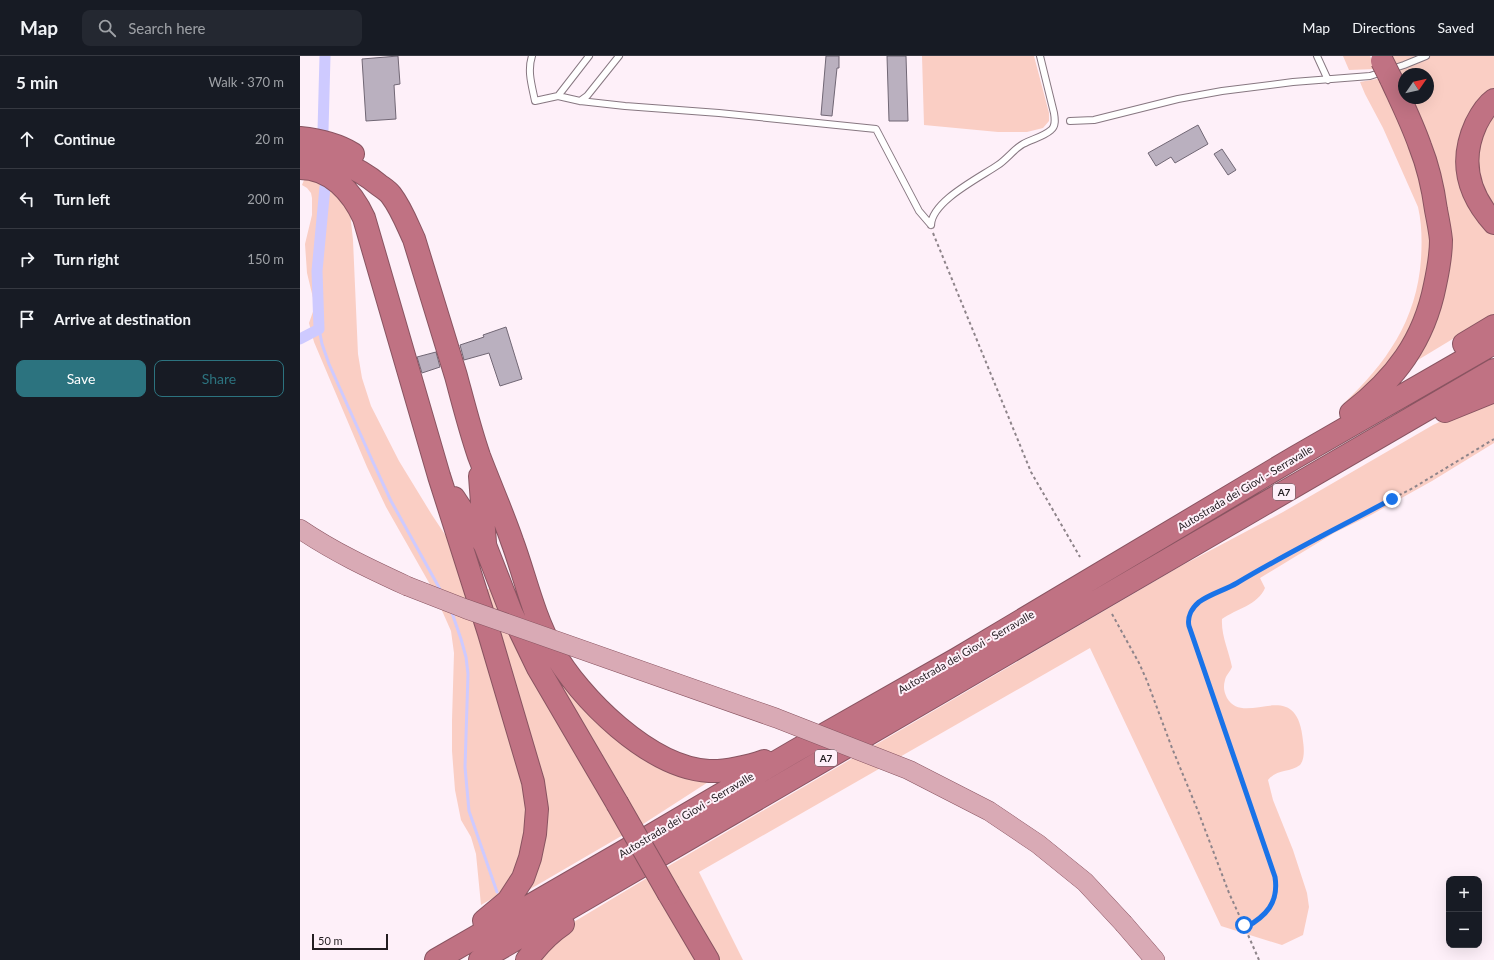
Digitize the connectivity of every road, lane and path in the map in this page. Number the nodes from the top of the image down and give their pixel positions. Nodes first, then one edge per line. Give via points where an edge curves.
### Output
1 (532, 56) edge
2 (590, 56) edge
3 (619, 56) edge
4 (1040, 56) edge
5 (1317, 56) edge
6 (1426, 56) edge
7 (1384, 65) edge
8 (1328, 80) junction
9 (558, 96) junction
10 (1494, 100) edge
11 (580, 101) junction
12 (1070, 122) dead end
13 (300, 138) edge
14 (300, 154) edge
15 (300, 168) edge
16 (390, 194) junction
17 (1494, 223) edge
18 (931, 225) junction
19 (1494, 326) edge
20 (1494, 343) edge
21 (1494, 370) edge
22 (1494, 391) edge
23 (1344, 418) junction
24 (1394, 428) junction
25 (1494, 439) edge
26 (479, 455) junction
27 (1294, 458) junction
28 (439, 476) junction
29 (300, 529) edge
30 (485, 545) junction
31 (1080, 557) dead end
32 (1112, 614) dead end
33 (794, 751) junction
34 (687, 839) junction
35 (1245, 928) junction
36 (432, 960) edge
37 (436, 960) edge
38 (480, 960) edge
39 (527, 960) edge
40 (708, 960) edge
41 (1155, 960) edge
42 (1260, 960) edge

1 - 9 lane via 529,75 535,101
2 - 9 lane
3 - 11 lane via 587,96
4 - 18 lane via 1054,113 1054,126 1046,133 1024,143 948,200 935,212
5 - 8 lane
6 - 8 lane via 1370,76
7 - 23 highway via 1421,146 1433,188 1441,241 1438,272 1431,306 1420,334 1408,353 1383,385
8 - 12 lane via 1288,82 1216,92 1094,120
9 - 11 lane
10 - 17 highway via 1478,119 1470,136 1467,155 1468,174 1473,192 1483,211
11 - 18 lane via 876,130 912,199
13 - 16 highway via 318,140 349,151 363,160
14 - 16 highway via 346,164 366,174
15 - 28 highway via 316,171 341,183 364,218
16 - 26 highway via 403,214 414,239
18 - 31 path via 1028,465
19 - 23 highway
20 - 27 highway, Autostrada dei Giovi - Serravalle / A7
21 - 24 highway, Autostrada dei Giovi - Serravalle / A7
22 - 24 highway via 1462,405
23 - 27 highway
24 - 34 highway, Autostrada dei Giovi - Serravalle / A7
25 - 35 path via 1419,485 1199,602 1191,611 1189,626 1275,877 1275,893 1270,908 1261,918
26 - 30 highway
26 - 33 highway via 513,542 536,615 551,648 574,684 603,715 632,738 686,767 710,771 738,768
27 - 33 highway, Autostrada dei Giovi - Serravalle / A7 via 957,659
28 - 30 highway
28 - 36 highway via 519,732 533,782 537,809 530,858 523,878 508,901
29 - 41 main road, bridge via 355,561 407,586 776,718 909,770 949,790 989,811 1032,840 1085,882
30 - 40 highway, bridge via 511,612 538,668
32 - 35 path via 1147,681
33 - 37 highway, Autostrada dei Giovi - Serravalle / A7
34 - 38 highway, Autostrada dei Giovi - Serravalle / A7
34 - 39 highway via 604,899 554,930
35 - 42 path

